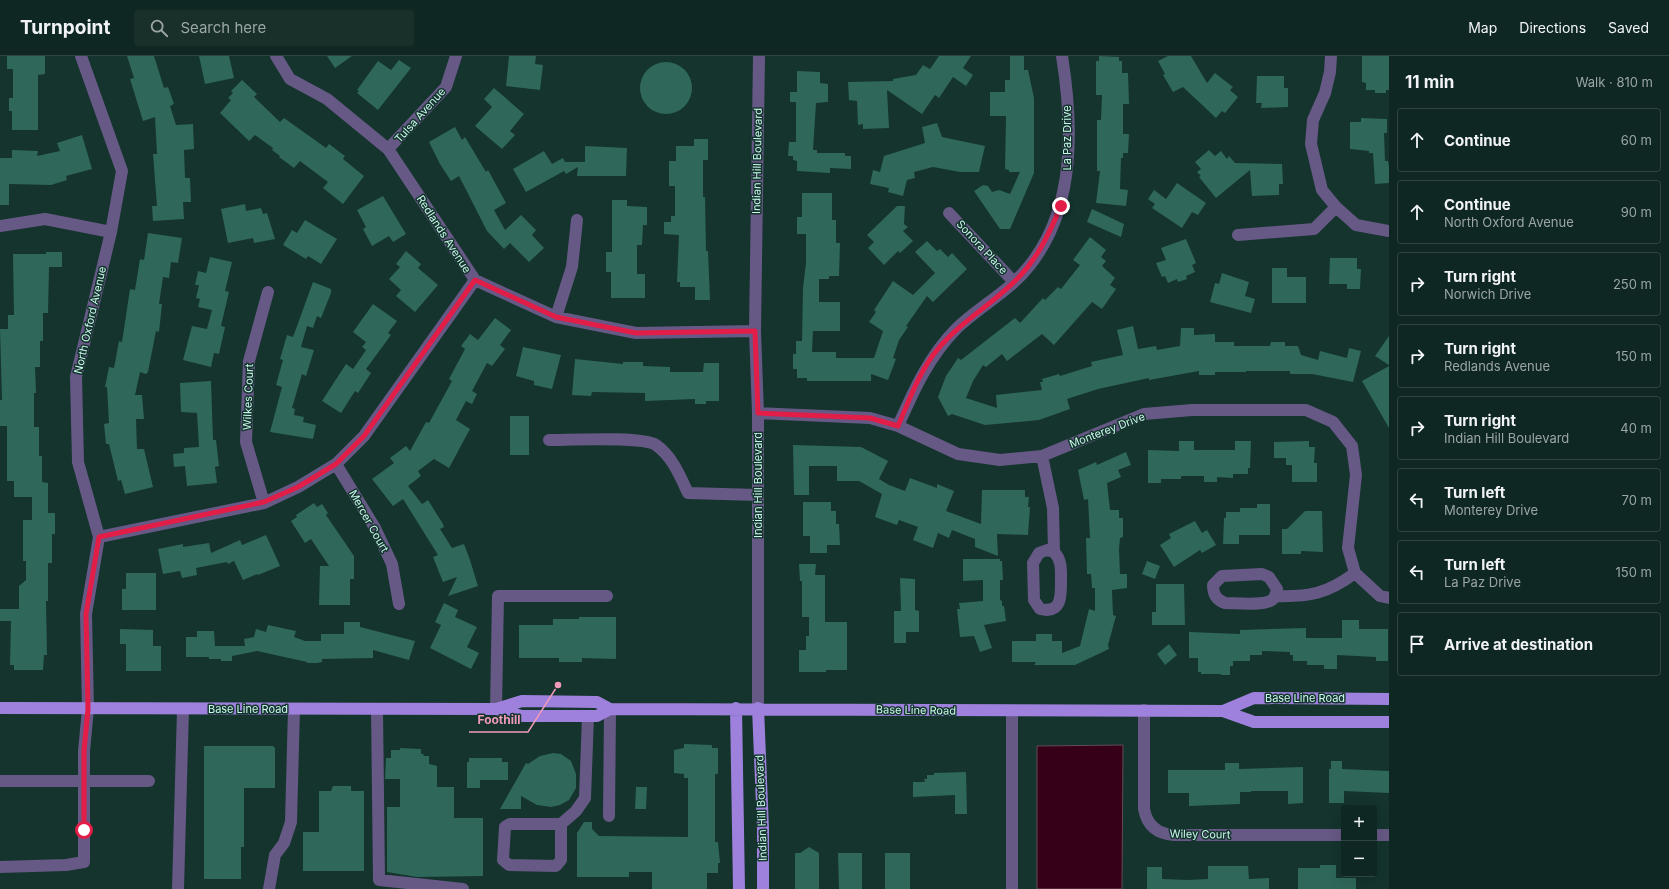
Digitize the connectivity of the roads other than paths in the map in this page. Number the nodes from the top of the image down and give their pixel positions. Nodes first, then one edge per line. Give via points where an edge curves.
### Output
1 (81, 56) edge
2 (276, 56) edge
3 (456, 56) edge
4 (759, 56) edge
5 (1062, 56) edge
6 (1331, 56) edge
7 (388, 149) junction
8 (1336, 207) junction
9 (950, 213) dead end
10 (577, 220) dead end
11 (0, 226) edge
12 (1389, 231) edge
13 (110, 232) junction
14 (1238, 235) dead end
15 (475, 280) junction
16 (1014, 282) junction
17 (268, 292) dead end
18 (556, 317) junction
19 (755, 331) junction
20 (758, 413) junction
21 (898, 426) junction
22 (549, 440) dead end
23 (1042, 456) junction
24 (336, 464) junction
25 (758, 495) junction
26 (264, 502) junction
27 (99, 537) junction
28 (1054, 552) junction
29 (1355, 573) junction
30 (607, 596) dead end
31 (1275, 596) junction
32 (1389, 598) edge
33 (399, 604) dead end
34 (1389, 699) edge
35 (0, 708) edge
36 (736, 708) junction
37 (758, 708) junction
38 (88, 709) junction
39 (183, 709) junction
40 (294, 709) junction
41 (377, 709) junction
42 (496, 709) junction
43 (610, 709) junction
44 (1144, 710) junction
45 (1012, 711) junction
46 (1223, 711) junction
47 (588, 716) junction
48 (1389, 722) edge
49 (0, 781) edge
50 (84, 781) junction
51 (149, 781) dead end
52 (609, 816) dead end
53 (561, 824) junction
54 (1341, 835) edge
55 (1377, 835) edge
56 (1389, 835) edge
57 (0, 867) edge
58 (178, 889) edge
59 (269, 889) edge
60 (463, 889) edge
61 (739, 889) edge
62 (763, 889) edge
63 (1012, 889) edge

1 - 13 street, North Oxford Avenue via 122,171
2 - 7 street, Redlands Avenue via 290,79 327,99
3 - 7 street, Tulsa Avenue via 446,87
4 - 19 street, Indian Hill Boulevard
5 - 16 street, La Paz Drive via 1067,86 1068,170 1061,206 1049,234 1030,265
6 - 8 street via 1325,93 1313,120 1311,144 1322,190
7 - 15 street, Redlands Avenue
8 - 12 street via 1356,225
8 - 14 street via 1314,229
9 - 16 street, Sonora Place
10 - 18 street via 572,267
11 - 13 street via 45,219
13 - 27 street, North Oxford Avenue via 76,377 78,462
15 - 18 street, Redlands Avenue
15 - 24 street via 364,436
16 - 21 street, La Paz Drive via 957,328 936,351 920,378
17 - 26 street, Wilkes Court via 249,361 246,442
18 - 19 street, Redlands Avenue via 636,333
19 - 20 street, Indian Hill Boulevard
20 - 21 street, Monterey Drive via 870,418
20 - 25 street, Indian Hill Boulevard
21 - 23 street, Monterey Drive via 958,454 1000,460
22 - 25 street via 638,441 654,444 665,453 688,493
23 - 28 street via 1053,508
23 - 29 street, Monterey Drive via 1144,414 1192,410 1306,410 1333,422 1352,446 1356,474 1348,548
24 - 26 street via 298,487
24 - 33 street, Mercer Court via 375,528 392,564
25 - 37 street, Indian Hill Boulevard
26 - 27 street
27 - 38 street, North Oxford Avenue via 86,614
28 - 28 street via 1047,550 1039,553 1033,563 1034,600 1040,609 1047,611 1053,609 1061,598 1061,561
29 - 31 street via 1339,585 1311,595
29 - 32 street via 1380,596
30 - 42 street via 498,596
31 - 31 street via 1277,589 1273,582 1262,574 1222,576 1214,585 1215,596 1225,603 1265,602
34 - 46 main road, Base Line Road via 1254,698
35 - 38 main road, Base Line Road
36 - 37 main road, Base Line Road
36 - 43 main road, Base Line Road
36 - 61 main road, Indian Hill Boulevard
37 - 45 main road, Base Line Road
37 - 62 main road, Indian Hill Boulevard
38 - 39 main road, Base Line Road
38 - 50 street, North Oxford Avenue
39 - 40 main road, Base Line Road
39 - 58 street
40 - 41 main road, Base Line Road
40 - 59 street via 291,822 284,843 275,855
41 - 42 main road, Base Line Road
41 - 60 street via 379,880
42 - 43 main road, Base Line Road via 522,701 597,702
42 - 47 main road, Base Line Road via 522,716
43 - 47 main road, Base Line Road via 597,716
43 - 52 street
44 - 45 main road, Base Line Road
44 - 46 main road, Base Line Road
44 - 54 street, Wiley Court via 1144,809 1147,820 1154,829 1174,835
45 - 63 street
46 - 48 main road, Base Line Road via 1254,722
47 - 53 street via 585,798 576,811
49 - 50 street
50 - 51 street
50 - 57 street, North Oxford Avenue via 84,862
53 - 53 street via 510,824 505,827 503,860 509,865 556,866 561,860
55 - 56 street

